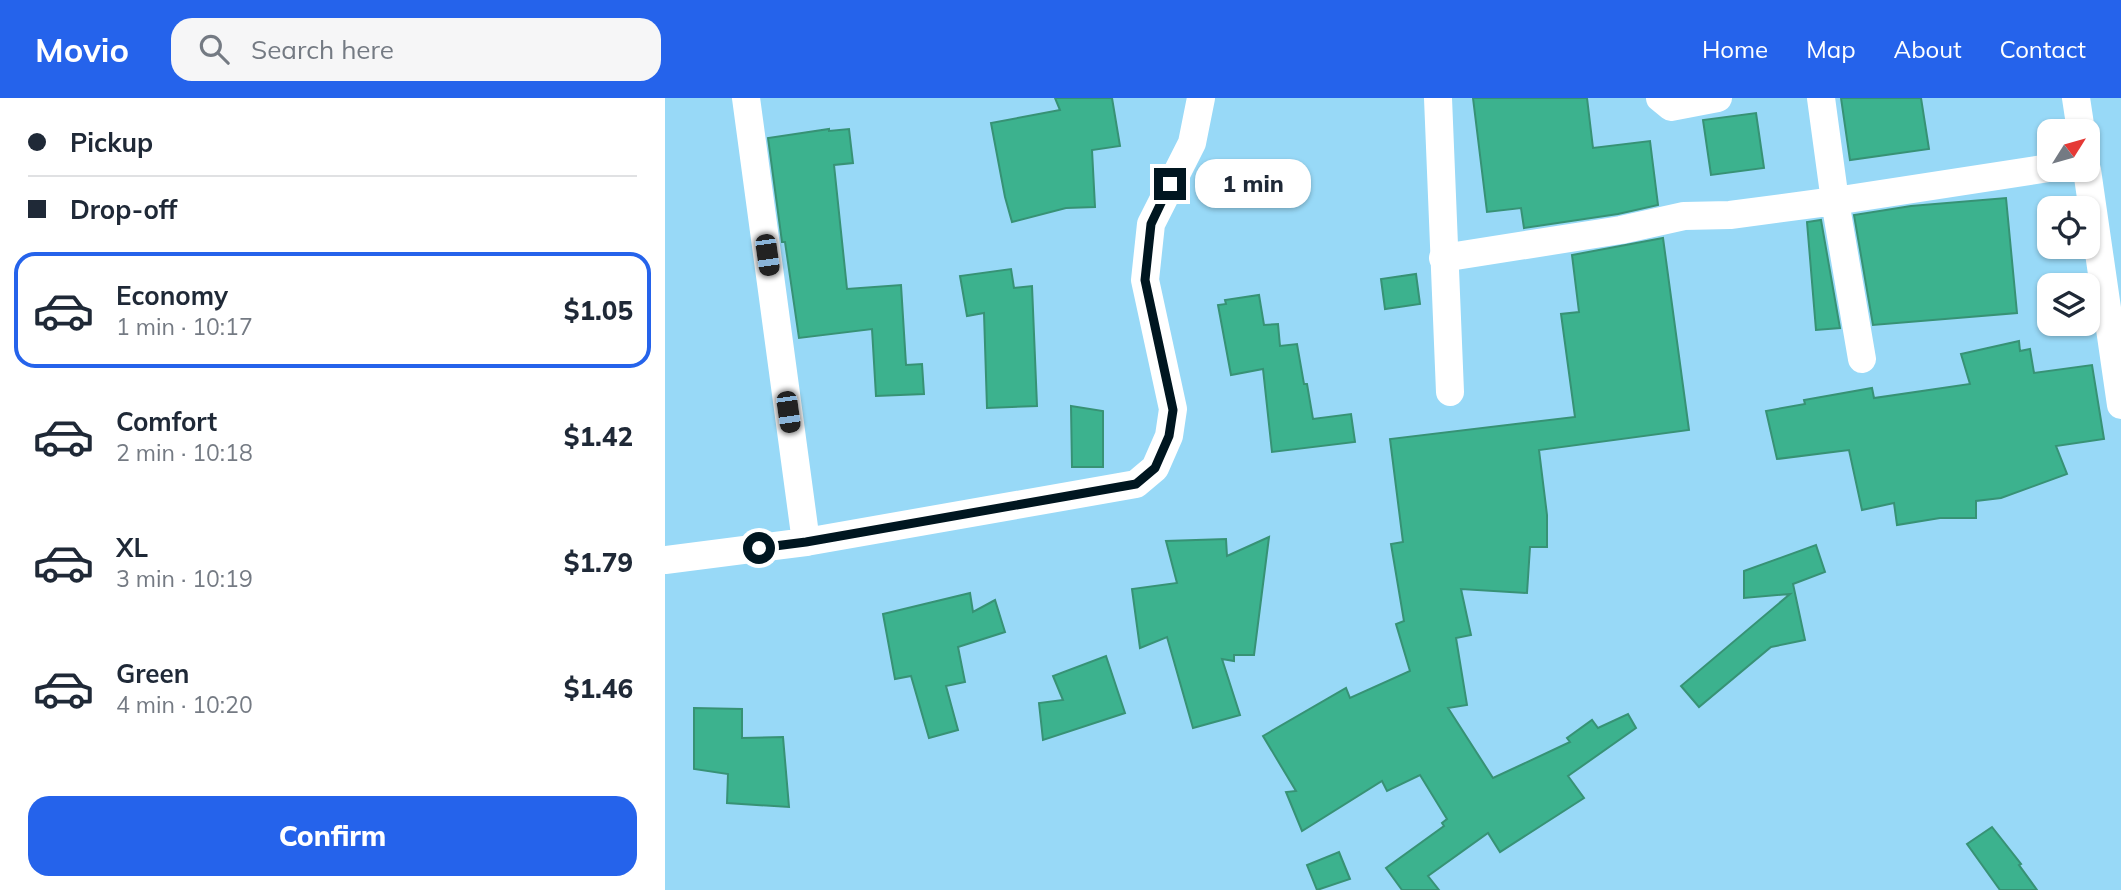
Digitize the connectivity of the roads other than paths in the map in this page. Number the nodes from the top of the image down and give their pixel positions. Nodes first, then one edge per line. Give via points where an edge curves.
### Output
1 (746, 98) edge
2 (1202, 98) edge
3 (1438, 98) edge
4 (1660, 98) edge
5 (1718, 98) edge
6 (1821, 98) edge
7 (2076, 98) edge
8 (2079, 119) edge
9 (2037, 170) edge
10 (2089, 182) edge
11 (1835, 201) junction
12 (1443, 258) junction
13 (1862, 359) dead end
14 (1450, 392) dead end
15 (2121, 405) edge
16 (806, 542) junction
17 (665, 560) edge

1 - 16 street
2 - 16 street via 1192,143 1151,224 1145,280 1173,410 1169,436 1155,468 1136,484
3 - 12 street
4 - 5 street via 1671,107
6 - 11 street
7 - 8 street
9 - 11 street
10 - 15 street
11 - 12 street via 1730,215 1684,216
11 - 13 street
12 - 14 street
16 - 17 street

